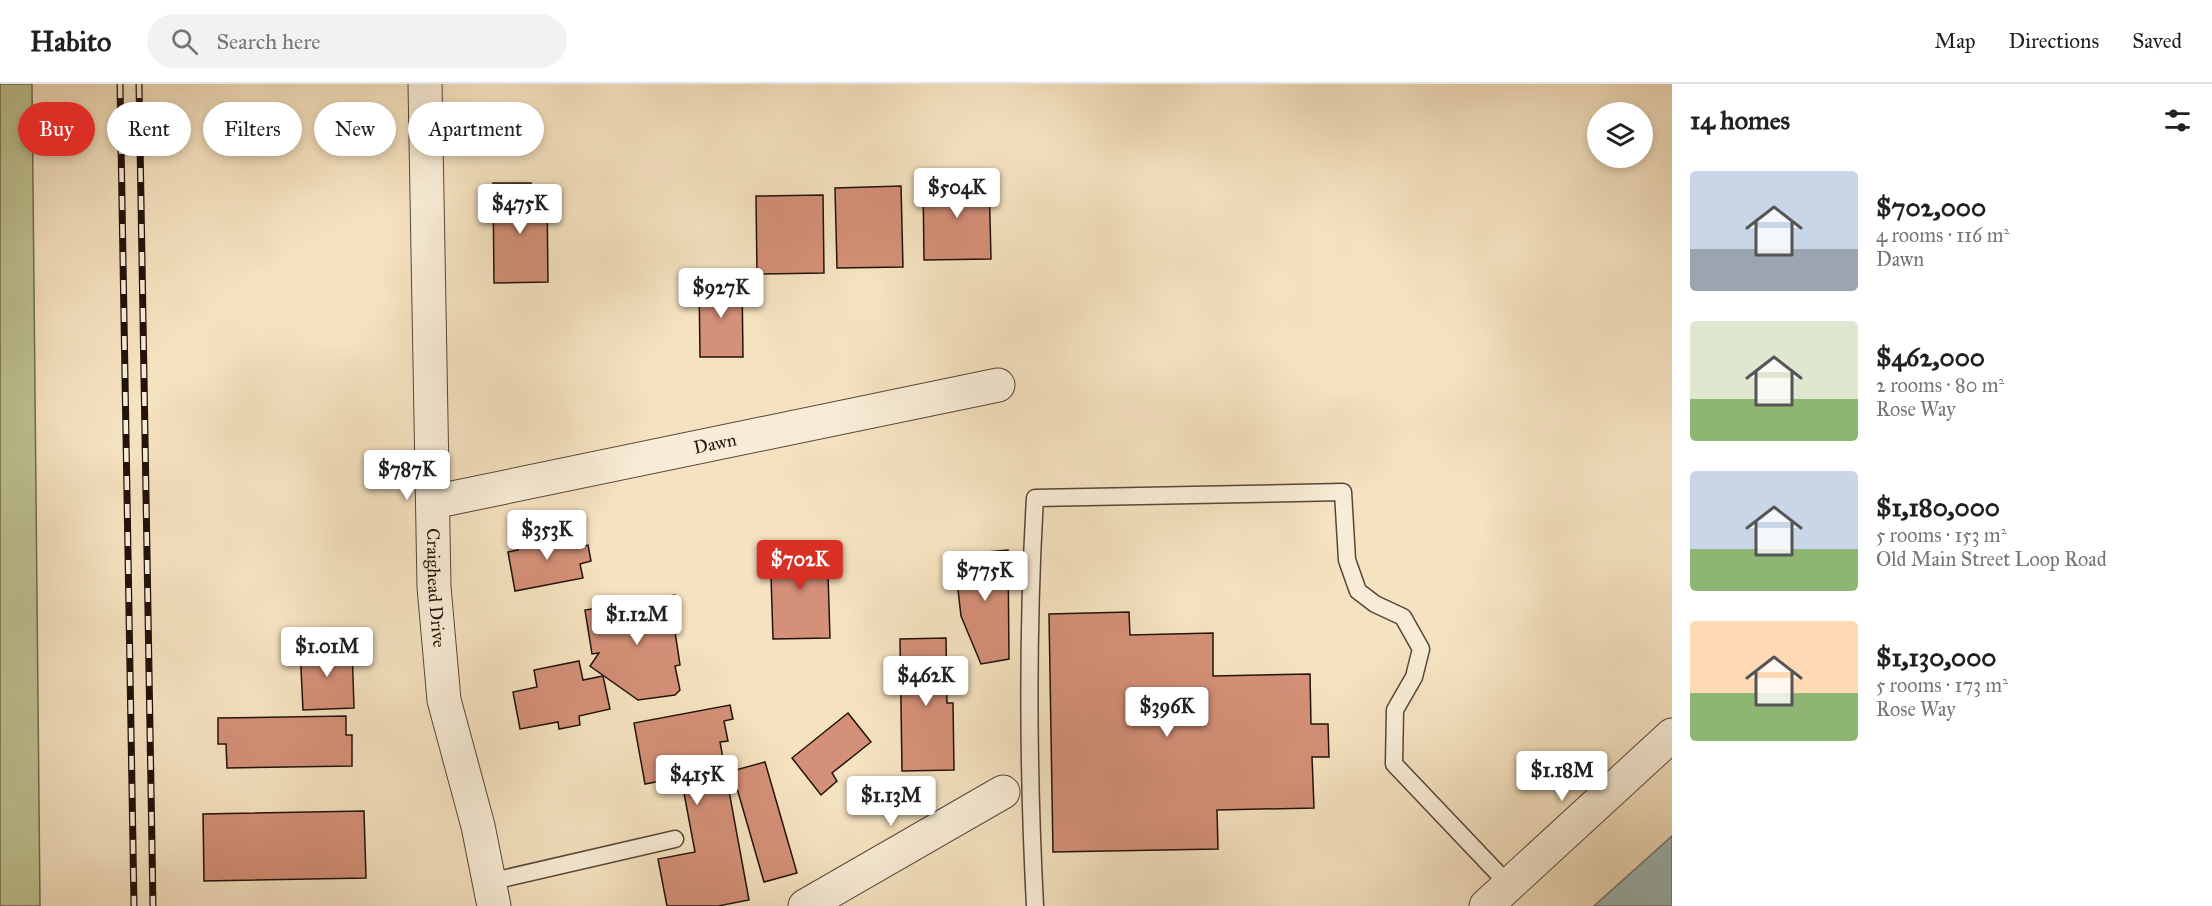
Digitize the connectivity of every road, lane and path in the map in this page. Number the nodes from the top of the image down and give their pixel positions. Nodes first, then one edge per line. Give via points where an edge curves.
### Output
1 (425, 84) edge
2 (998, 386) dead end
3 (433, 502) junction
4 (1672, 735) edge
5 (1003, 792) dead end
6 (675, 839) dead end
7 (492, 894) edge
8 (1498, 896) edge
9 (805, 906) edge
10 (1035, 906) edge

1 - 3 street, Craighead Drive
2 - 3 street, Dawn
3 - 7 street, Craighead Drive via 434,587 444,700
4 - 8 street
5 - 9 street
6 - 7 lane
8 - 10 lane via 1394,764 1395,710 1414,677 1420,649 1403,617 1358,591 1347,560 1343,492 1035,498 1030,638

